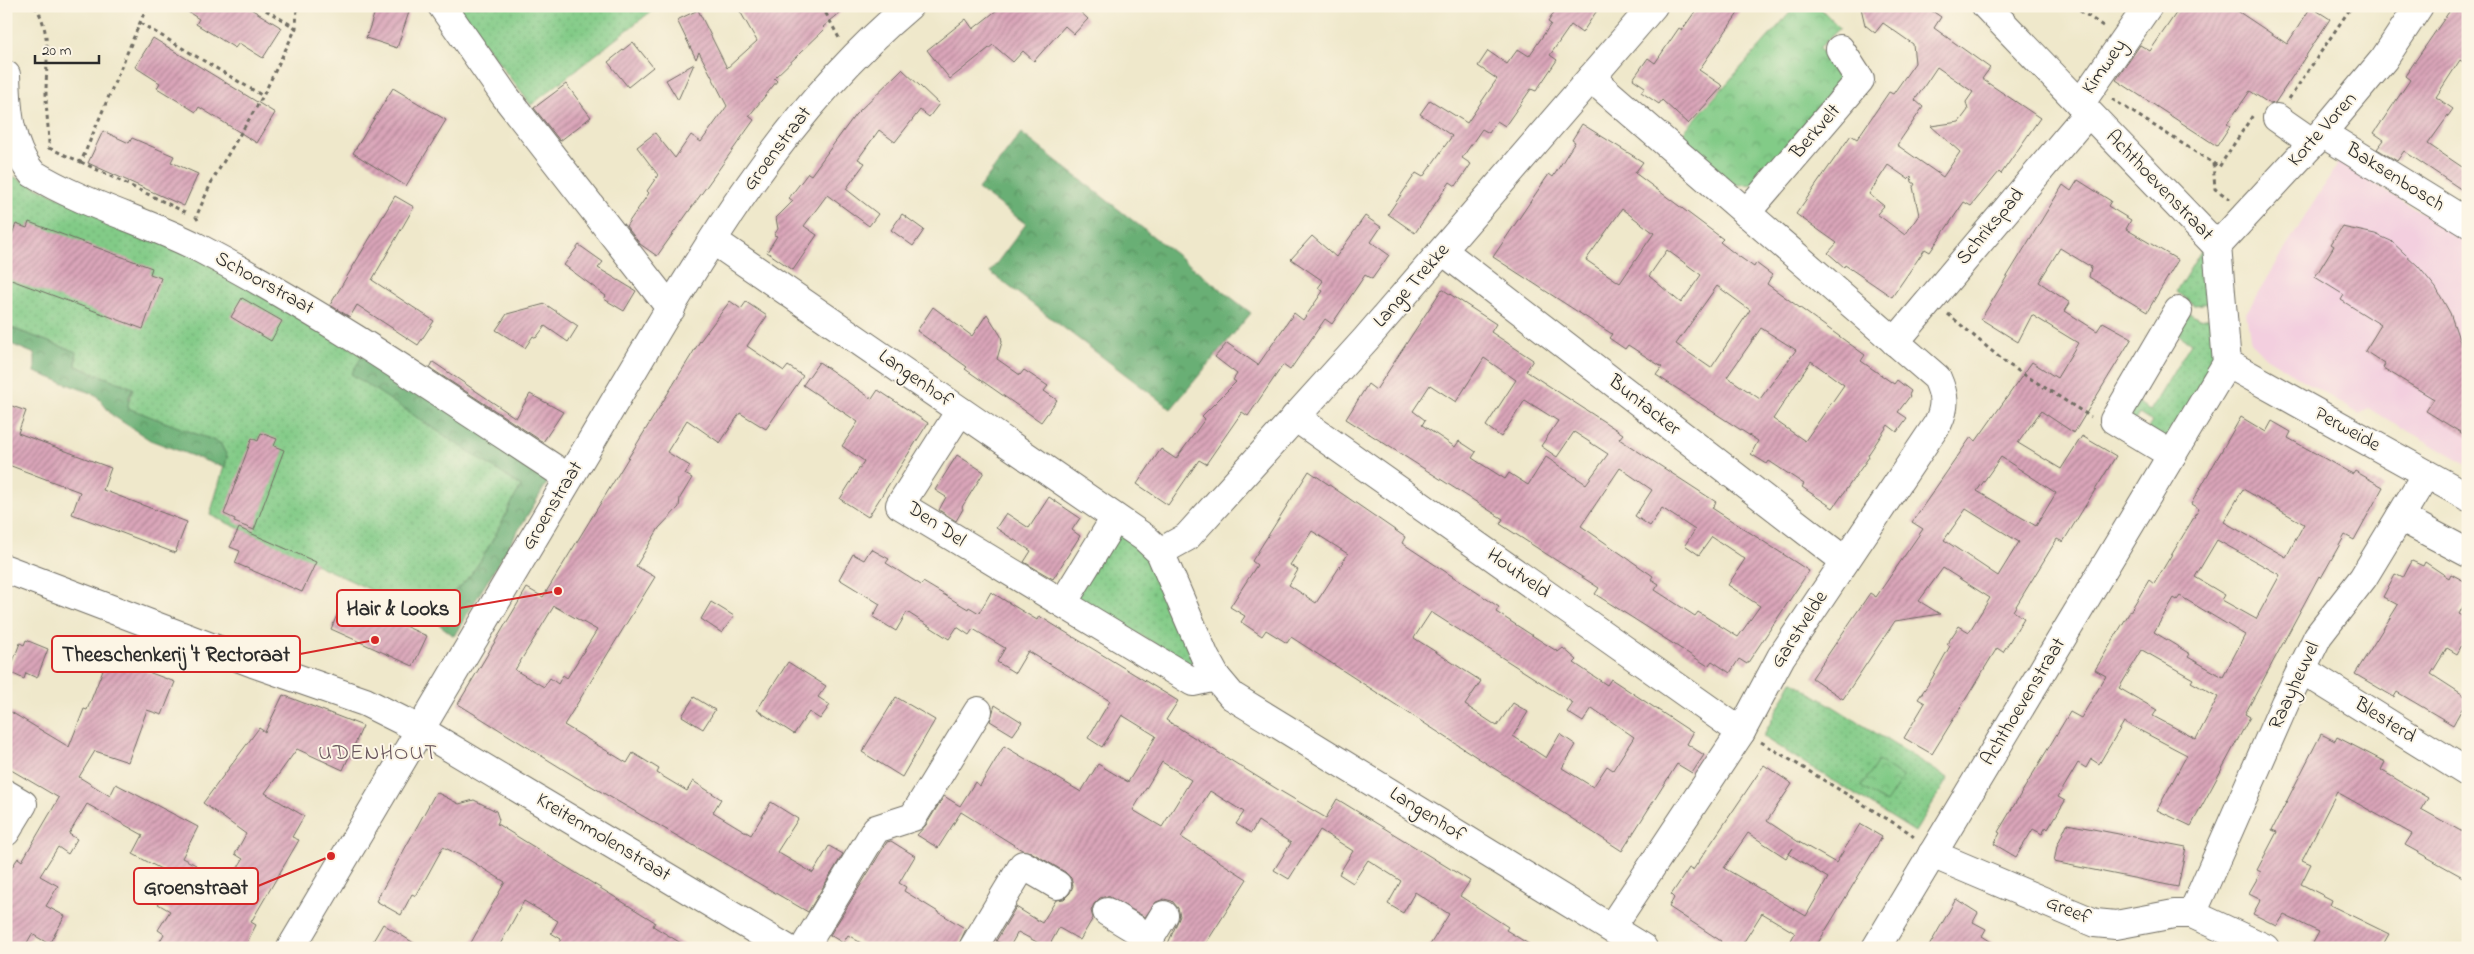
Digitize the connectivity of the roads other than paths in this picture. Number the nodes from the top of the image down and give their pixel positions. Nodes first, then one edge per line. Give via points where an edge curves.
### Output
1 (442, 6) edge
2 (909, 6) edge
3 (1653, 6) edge
4 (1986, 6) edge
5 (2148, 6) edge
6 (2420, 6) edge
7 (1840, 49) dead end
8 (6, 74) edge
9 (1591, 78) junction
10 (2087, 101) junction
11 (2277, 118) road end
12 (2317, 138) junction
13 (1746, 213) junction
14 (2468, 223) edge
15 (714, 241) junction
16 (2217, 246) junction
17 (1443, 250) junction
18 (671, 310) junction
19 (2178, 311) dead end
20 (1894, 342) junction
21 (2227, 363) junction
22 (960, 411) junction
23 (1295, 418) junction
24 (2172, 455) junction
25 (2426, 474) junction
26 (569, 478) junction
27 (2468, 497) edge
28 (2400, 517) junction
29 (1115, 518) junction
30 (1160, 552) junction
31 (2468, 553) edge
32 (1845, 561) junction
33 (6, 570) edge
34 (1063, 603) junction
35 (2301, 669) junction
36 (1216, 677) junction
37 (978, 711) dead end
38 (419, 729) junction
39 (1741, 732) junction
40 (2468, 773) edge
41 (6, 794) edge
42 (6, 832) edge
43 (1932, 854) junction
44 (1057, 885) dead end
45 (1106, 912) dead end
46 (2192, 914) junction
47 (1164, 915) dead end
48 (1611, 928) junction
49 (1147, 943) edge
50 (290, 948) edge
51 (786, 948) edge
52 (804, 948) edge
53 (973, 948) edge
54 (1643, 948) edge
55 (1876, 948) edge
56 (2265, 948) edge

1 - 18 street via 505,96
2 - 15 street, Groenstraat via 852,60 815,101 769,158
3 - 9 street, Lange Trekke
4 - 10 street, Achthoevenstraat
5 - 10 street, Kimwey
6 - 12 street, Korte Voren via 2384,59
7 - 13 street, Berkvelt via 1860,80
8 - 26 street, Schoorstraat via 8,120 27,167 48,182 196,246 332,322
9 - 13 street
9 - 17 street, Lange Trekke
10 - 16 street, Achthoevenstraat
10 - 20 street, Schrikspad
11 - 12 street, Baksenbosch
12 - 14 street, Baksenbosch
12 - 16 street, Korte Voren
13 - 20 street
15 - 18 street, Groenstraat
15 - 22 street, Langenhof
16 - 21 street, Achthoevenstraat
17 - 23 street, Lange Trekke
17 - 32 street, Buntacker
18 - 26 street, Groenstraat
19 - 24 street via 2114,420
20 - 32 street, Garstvelde via 1937,378 1945,396 1944,411
21 - 24 street, Achthoevenstraat
21 - 25 street, Perweide
22 - 29 street, Langenhof
22 - 34 street, Den Del via 900,505
23 - 30 street, Lange Trekke via 1187,537
23 - 39 street, Houtveld
24 - 43 street, Achthoevenstraat
25 - 27 street, Perweide
25 - 28 street, Raayheuvel
26 - 38 street, Groenstraat
28 - 31 street
28 - 35 street, Raayheuvel via 2363,578 2318,636
29 - 30 street, Langenhof
29 - 34 street
30 - 36 street, Langenhof
32 - 39 street, Garstvelde via 1781,657
33 - 38 street via 365,702
34 - 36 street via 1193,682
35 - 40 street, Blesterd
35 - 46 street, Raayheuvel
36 - 48 street, Langenhof via 1232,696
37 - 52 street via 913,817 876,829
38 - 50 street, Groenstraat
38 - 51 street, Kreitenmolenstraat
39 - 48 street, Garstvelde
41 - 42 street via 23,804
43 - 46 street, Greef via 2095,924 2116,925 2174,914
43 - 55 street, Achthoevenstraat
44 - 53 street via 1023,865
45 - 49 street
46 - 56 street, Greef
47 - 49 street
48 - 54 street, Langenhof

